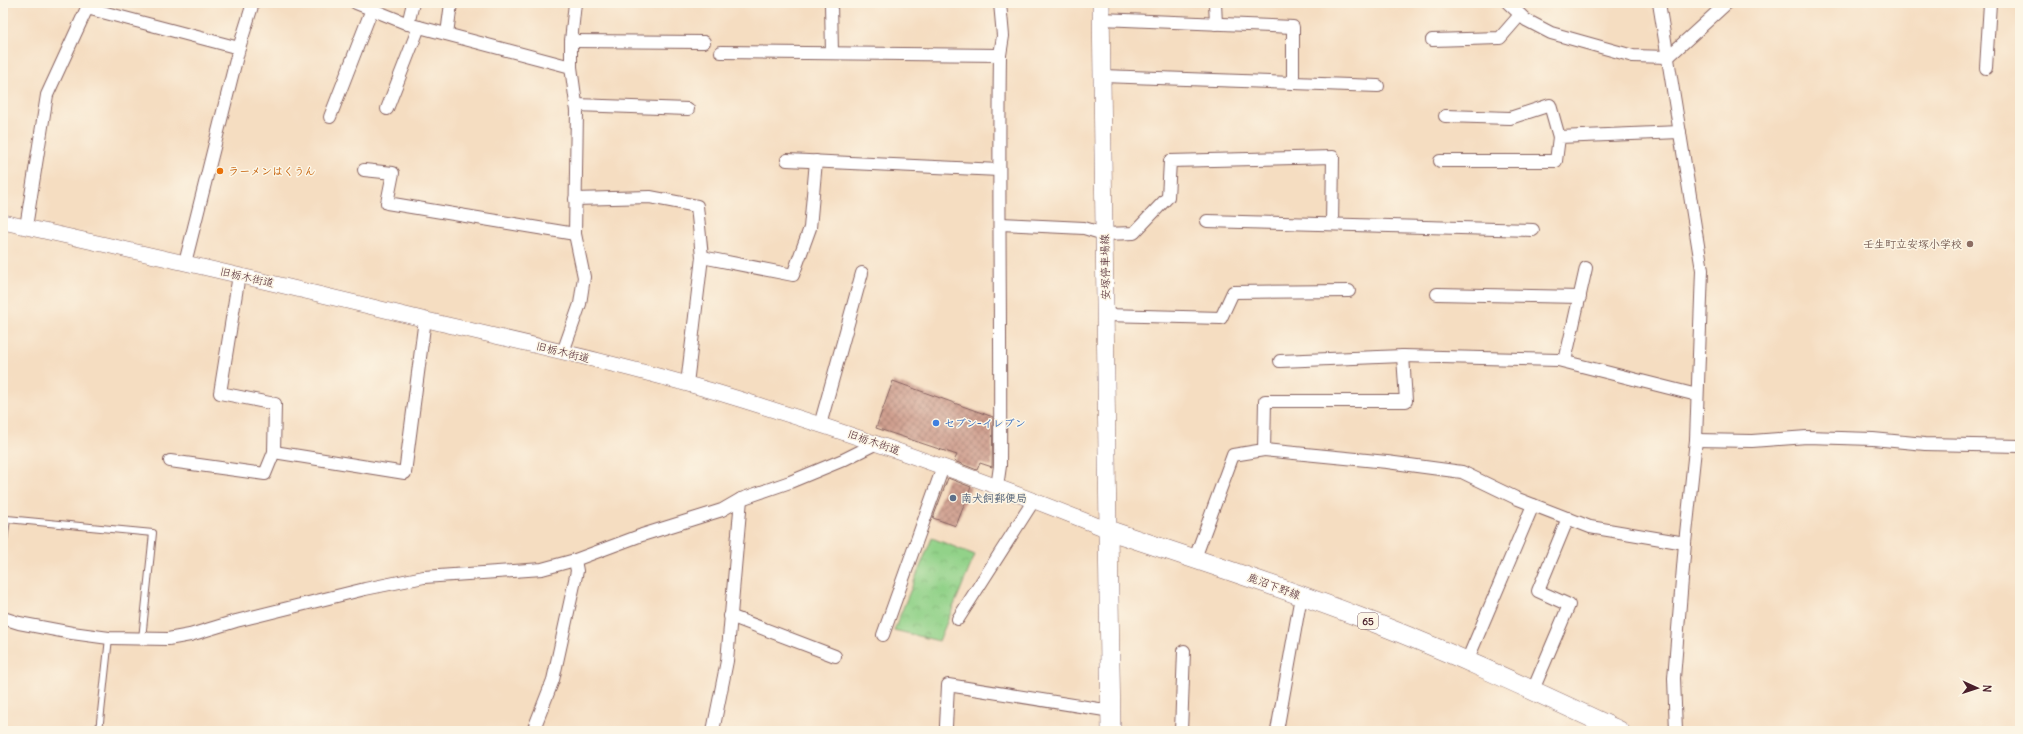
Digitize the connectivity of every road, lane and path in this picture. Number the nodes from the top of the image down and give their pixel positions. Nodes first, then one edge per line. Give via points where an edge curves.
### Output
1 (253, 3) edge
2 (356, 3) edge
3 (413, 3) edge
4 (451, 3) edge
5 (575, 3) edge
6 (831, 3) edge
7 (1000, 3) edge
8 (1215, 3) edge
9 (1508, 3) edge
10 (1659, 3) edge
11 (1727, 3) edge
12 (1990, 3) edge
13 (372, 9) junction
14 (1101, 11) edge
15 (1520, 15) junction
16 (1216, 24) junction
17 (414, 26) junction
18 (447, 34) junction
19 (1432, 40) dead end
20 (571, 41) junction
21 (704, 42) dead end
22 (238, 48) junction
23 (721, 52) dead end
24 (832, 53) junction
25 (1000, 55) junction
26 (1668, 57) junction
27 (571, 67) junction
28 (1986, 68) dead end
29 (1102, 76) junction
30 (1293, 83) junction
31 (1378, 86) dead end
32 (576, 105) junction
33 (387, 109) dead end
34 (688, 109) dead end
35 (1445, 116) dead end
36 (330, 117) dead end
37 (1680, 132) junction
38 (1559, 137) junction
39 (787, 160) dead end
40 (816, 161) junction
41 (1440, 161) dead end
42 (364, 170) dead end
43 (998, 170) junction
44 (575, 199) junction
45 (1207, 221) dead end
46 (3, 222) edge
47 (1000, 224) junction
48 (1332, 224) junction
49 (26, 227) junction
50 (1533, 230) dead end
51 (575, 234) junction
52 (1104, 234) junction
53 (702, 257) junction
54 (185, 262) junction
55 (1586, 268) dead end
56 (862, 273) dead end
57 (239, 275) junction
58 (1349, 291) dead end
59 (1437, 294) dead end
60 (1580, 297) junction
61 (1105, 315) junction
62 (426, 320) junction
63 (563, 352) junction
64 (1403, 356) junction
65 (1280, 361) dead end
66 (1565, 362) junction
67 (687, 384) junction
68 (1697, 395) junction
69 (820, 425) junction
70 (1696, 440) junction
71 (877, 442) junction
72 (2020, 446) edge
73 (1264, 450) junction
74 (274, 452) junction
75 (170, 461) dead end
76 (943, 467) junction
77 (997, 487) junction
78 (741, 499) junction
79 (1034, 500) junction
80 (1533, 505) junction
81 (1568, 518) junction
82 (1108, 530) junction
83 (1685, 543) junction
84 (3, 548) edge
85 (1195, 558) junction
86 (575, 560) junction
87 (1301, 596) junction
88 (730, 616) junction
89 (3, 618) edge
90 (958, 619) dead end
91 (883, 635) dead end
92 (108, 638) junction
93 (142, 639) junction
94 (1184, 651) dead end
95 (835, 656) dead end
96 (1467, 660) junction
97 (1533, 690) junction
98 (1111, 711) junction
99 (946, 726) dead end
100 (99, 731) edge
101 (533, 731) edge
102 (713, 731) edge
103 (1111, 731) edge
104 (1181, 731) edge
105 (1277, 731) edge
106 (1620, 731) edge
107 (1676, 731) edge

1 - 22 street
2 - 13 street
3 - 17 street
4 - 18 street
5 - 20 street
6 - 24 street
7 - 25 street via 1003,36
8 - 16 street
9 - 15 street
10 - 26 street
11 - 26 street
12 - 28 street
13 - 17 street
13 - 36 street
14 - 16 street
14 - 29 main road, 安塚停車場線
15 - 19 street via 1500,38
15 - 26 street via 1551,33 1633,56
16 - 30 street via 1293,27
17 - 18 street
17 - 33 street
18 - 27 street
20 - 21 street
20 - 27 street
22 - 49 street via 87,8 47,95
22 - 54 street
23 - 24 street
24 - 25 street
25 - 43 street
26 - 37 street
27 - 32 street
29 - 30 street
29 - 52 main road, 安塚停車場線
30 - 31 street
32 - 34 street
32 - 44 street
35 - 38 street via 1510,118 1550,105
37 - 38 street
37 - 68 street via 1702,270
38 - 41 street via 1556,162
39 - 40 street
40 - 43 street
40 - 53 street via 810,228 793,275
42 - 51 street via 393,173 387,203
43 - 47 street
44 - 51 street
44 - 53 street via 650,197 697,206
45 - 48 street
46 - 49 street, 旧栃木街道
47 - 52 street via 1084,228
47 - 77 street via 1000,466
48 - 50 street
48 - 52 street via 1333,157 1170,161 1168,197 1134,233
49 - 54 street, 旧栃木街道
51 - 63 street via 584,277 580,304
52 - 61 main road, 安塚停車場線
53 - 67 street
54 - 57 street, 旧栃木街道
55 - 60 street
56 - 69 street
57 - 62 street, 旧栃木街道
57 - 74 street via 220,393 275,404
58 - 61 street via 1233,292 1221,318
59 - 60 street
60 - 66 street
61 - 82 main road, 安塚停車場線
62 - 63 street, 旧栃木街道
62 - 74 street via 405,473
63 - 67 street, 旧栃木街道
64 - 65 street
64 - 66 street
64 - 73 street via 1406,401 1266,401
66 - 68 street
67 - 69 street, 旧栃木街道
68 - 70 street
69 - 71 street, 旧栃木街道
70 - 72 street via 1873,438 1925,444
70 - 83 street
71 - 76 street, 旧栃木街道
71 - 78 street via 843,460
73 - 80 street via 1462,472
73 - 85 street via 1233,455
74 - 75 street via 264,474
76 - 77 street, 旧栃木街道
76 - 91 street
77 - 79 street, 旧栃木街道
78 - 86 street via 722,510 642,535
78 - 88 street
79 - 82 street, 旧栃木街道
79 - 90 street
80 - 81 street
80 - 96 street
81 - 83 street via 1590,527
81 - 97 street via 1538,591 1569,605
82 - 85 main road, 鹿沼下野線 / 65
82 - 98 main road
83 - 107 street via 1674,678
84 - 93 lane via 7,519 153,533
85 - 87 main road, 鹿沼下野線 / 65
86 - 93 street via 542,568 424,577 365,589 190,635 168,639
86 - 101 street via 577,571 553,680
87 - 96 main road, 鹿沼下野線 / 65
87 - 105 street
88 - 95 street
88 - 102 street via 727,661
89 - 92 street
92 - 93 street
92 - 100 lane
94 - 104 street
96 - 97 main road, 鹿沼下野線 / 65
97 - 106 main road, 鹿沼下野線 / 65
98 - 99 street via 948,685
98 - 103 main road

